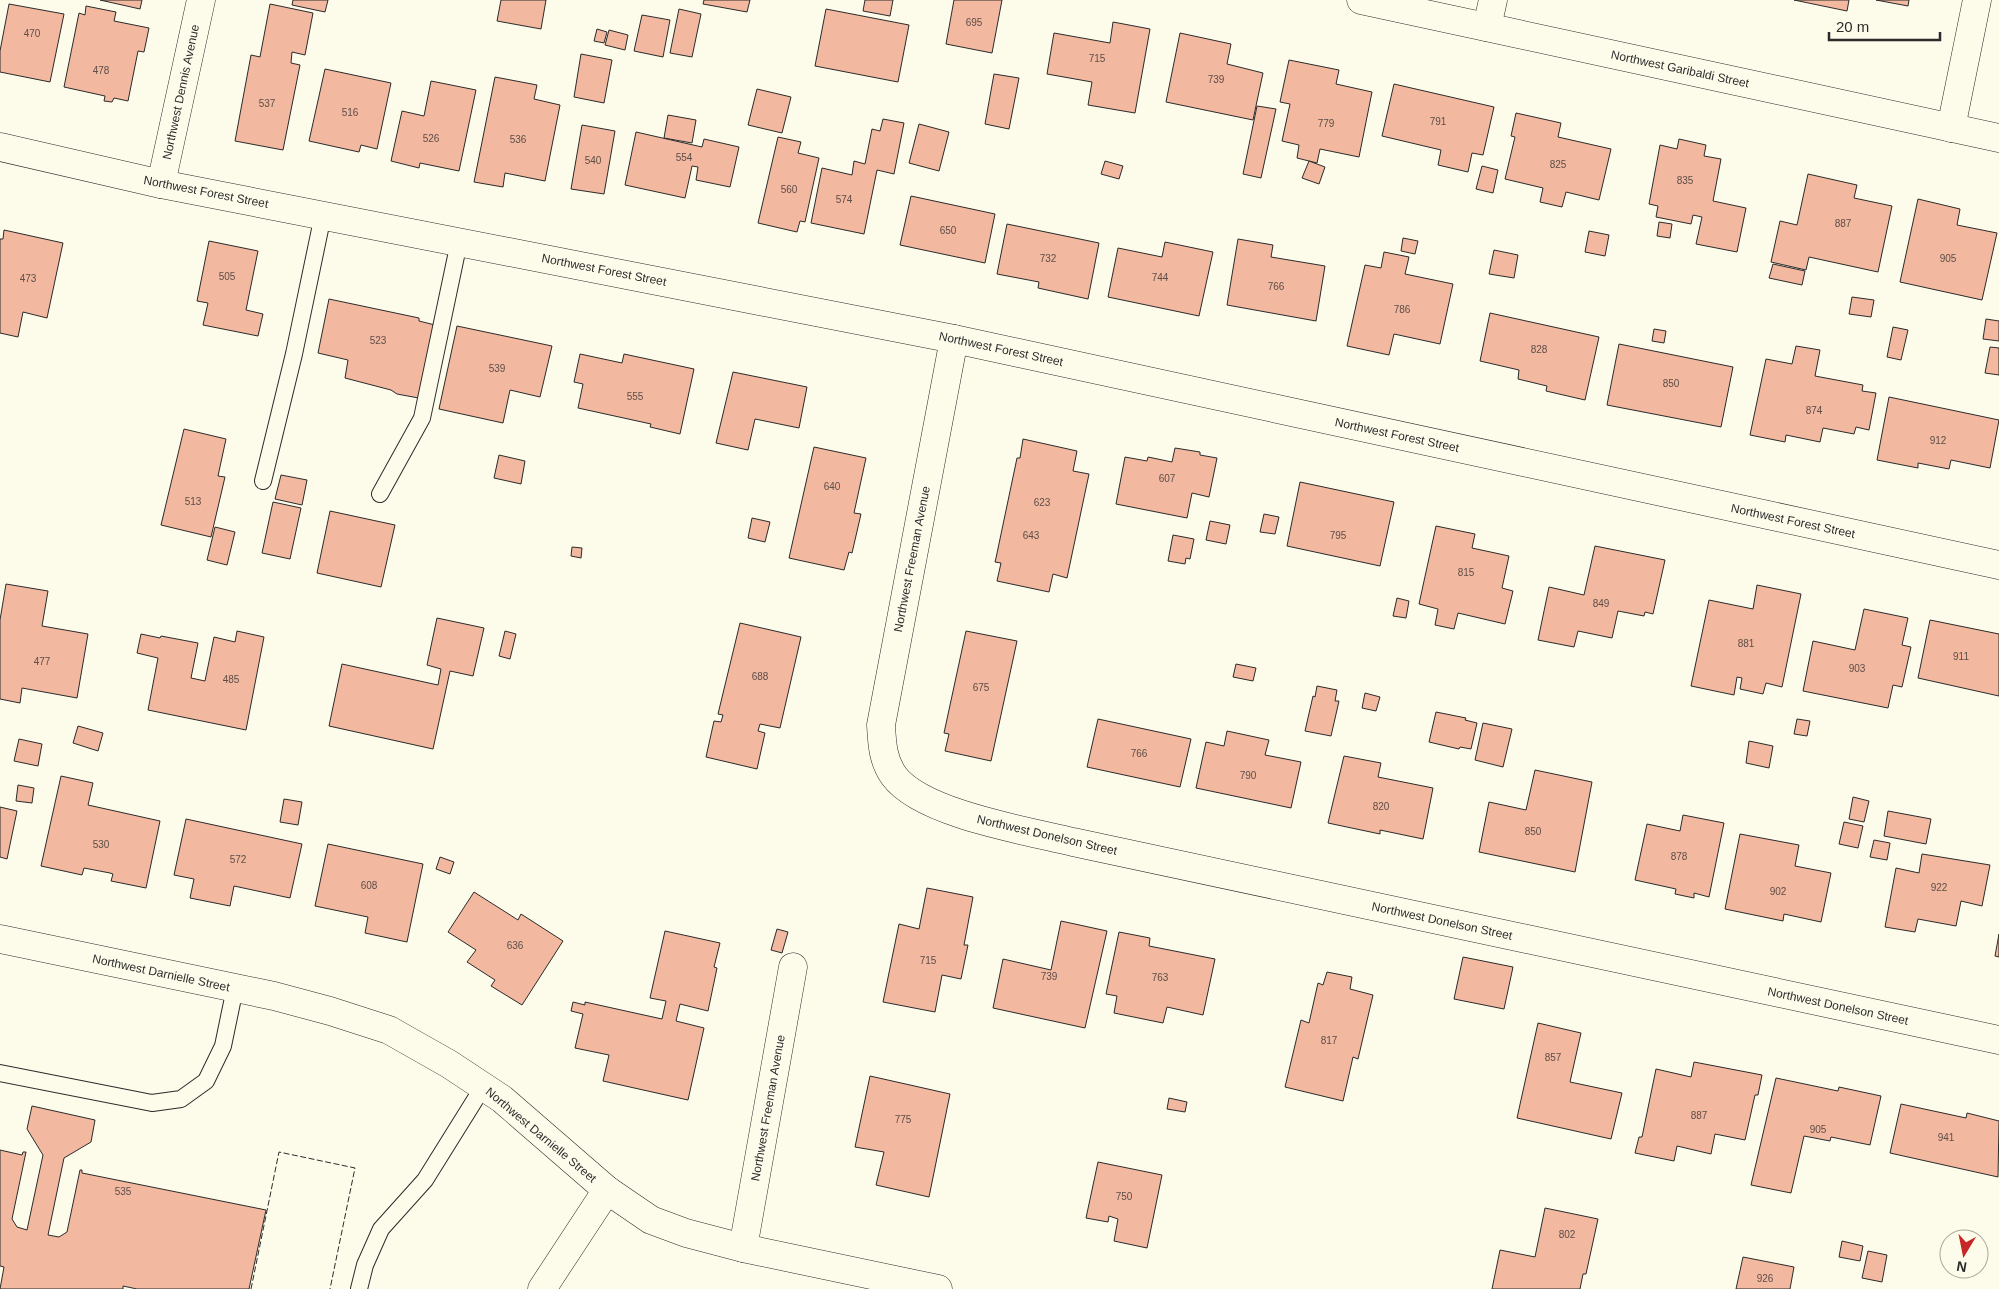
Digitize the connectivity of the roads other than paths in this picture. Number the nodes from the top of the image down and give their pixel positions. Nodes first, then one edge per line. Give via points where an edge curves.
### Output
1 (200, 0) edge
2 (1362, 0) edge
3 (1493, 0) edge
4 (1977, 0) edge
5 (1487, 27) junction
6 (1951, 128) junction
7 (1999, 138) edge
8 (0, 147) edge
9 (161, 184) junction
10 (323, 215) junction
11 (459, 242) junction
12 (954, 339) junction
13 (263, 482) dead end
14 (380, 494) dead end
15 (1999, 565) edge
16 (895, 778) joint
17 (0, 939) edge
18 (793, 967) dead end
19 (235, 988) junction
20 (1999, 1040) edge
21 (0, 1073) edge
22 (483, 1087) junction
23 (607, 1190) junction
24 (742, 1248) junction
25 (359, 1289) edge
26 (542, 1289) edge
27 (938, 1289) edge

1 - 9 street, Northwest Dennis Avenue
2 - 5 street, Northwest Garibaldi Street
3 - 5 street
4 - 6 street
5 - 6 street, Northwest Garibaldi Street
6 - 7 street, Northwest Garibaldi Street
8 - 9 street, Northwest Forest Street
9 - 10 street, Northwest Forest Street
10 - 11 street, Northwest Forest Street
10 - 13 lane
11 - 12 street, Northwest Forest Street
11 - 14 lane via 422,418
12 - 15 street, Northwest Forest Street
12 - 16 street, Northwest Freeman Avenue via 881,725 886,762
16 - 20 street, Northwest Donelson Street via 926,801 976,819
17 - 19 street, Northwest Darnielle Street
18 - 24 street, Northwest Freeman Avenue
19 - 21 lane via 223,1046 206,1081 181,1099 152,1104
19 - 22 street, Northwest Darnielle Street via 330,1011 389,1030 450,1064
22 - 23 street, Northwest Darnielle Street via 502,1099
22 - 25 lane via 425,1180 381,1229 365,1265
23 - 24 street, Northwest Darnielle Street via 651,1220
23 - 26 street
24 - 27 street, Northwest Darnielle Street

